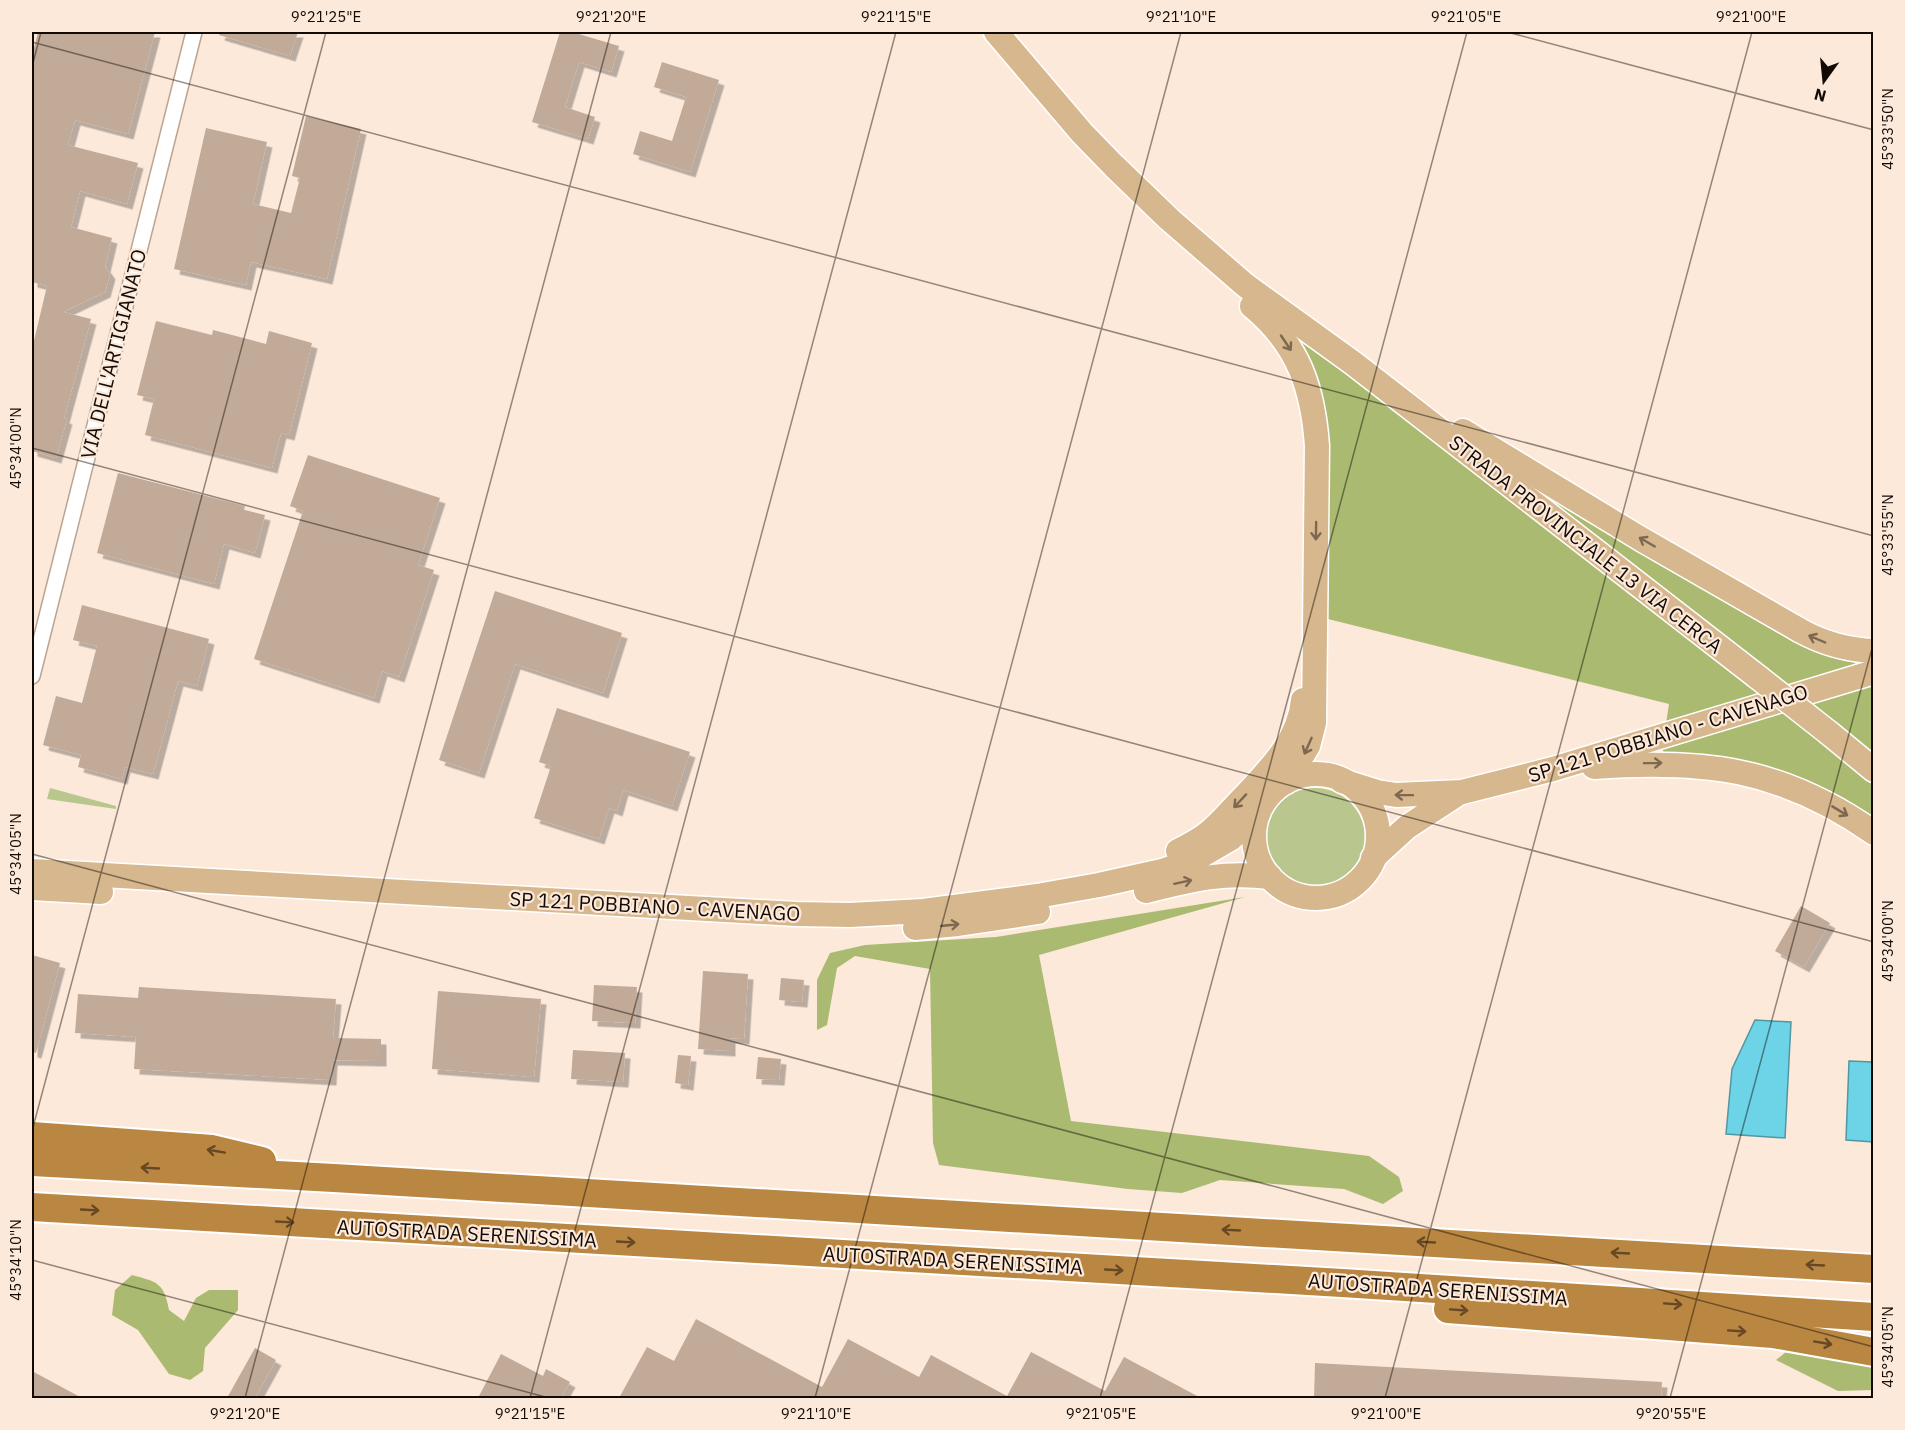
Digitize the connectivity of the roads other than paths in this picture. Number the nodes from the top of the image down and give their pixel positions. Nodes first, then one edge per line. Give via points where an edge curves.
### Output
1 (194, 32) edge
2 (996, 32) edge
3 (1130, 182) junction
4 (1295, 321) junction
5 (1315, 618) junction
6 (1874, 651) edge
7 (1874, 672) edge
8 (32, 676) edge
9 (1553, 769) junction
10 (1874, 770) edge
11 (1342, 781) junction
12 (1286, 782) junction
13 (1462, 792) junction
14 (1258, 814) junction
15 (1874, 833) edge
16 (1373, 858) junction
17 (32, 864) edge
18 (32, 871) edge
19 (83, 874) junction
20 (1270, 877) junction
21 (32, 888) edge
22 (1037, 896) junction
23 (32, 1136) edge
24 (32, 1162) edge
25 (334, 1178) junction
26 (32, 1207) edge
27 (1874, 1269) edge
28 (1342, 1282) junction
29 (1874, 1317) edge
30 (1874, 1352) edge

1 - 8 street, VIA DELL'ARTIGIANATO
2 - 3 main road via 1082,133
3 - 4 main road via 1245,285
3 -> 5 main road via 1164,232 1274,326 1304,374 1317,446
6 -> 4 main road via 1823,642 1801,631 1532,474 1446,420 1349,351
4 - 10 main road, STRADA PROVINCIALE 13 VIA CERCA, bridge
5 -> 12 main road via 1313,730 1307,749
5 -> 22 main road via 1303,708 1293,736 1275,763 1220,823 1196,841 1151,862
7 - 9 main road, SP 121 POBBIANO - CAVENAGO
9 - 13 main road, SP 121 POBBIANO - CAVENAGO
9 -> 15 main road via 1649,763 1724,769 1812,795
11 - 12 main road, SP 121 POBBIANO - CAVENAGO via 1313,774
13 -> 11 main road, SP 121 POBBIANO - CAVENAGO via 1396,795
11 - 16 main road, SP 121 POBBIANO - CAVENAGO via 1360,794 1372,813 1377,831
12 - 14 main road, SP 121 POBBIANO - CAVENAGO via 1270,794
13 - 16 main road, SP 121 POBBIANO - CAVENAGO via 1407,827
14 - 20 main road, SP 121 POBBIANO - CAVENAGO via 1255,848
14 - 22 main road, SP 121 POBBIANO - CAVENAGO via 1230,839 1183,864
16 - 20 main road, SP 121 POBBIANO - CAVENAGO via 1357,882 1329,896 1294,894
17 - 19 street
18 - 19 main road, SP 121 POBBIANO - CAVENAGO
19 - 22 main road, SP 121 POBBIANO - CAVENAGO via 835,915 923,911
21 -> 20 main road, SP 121 POBBIANO - CAVENAGO via 847,930 925,927 1004,917 1082,905 1219,875
25 -> 23 highway via 212,1149
25 -> 24 highway
27 -> 25 highway
26 -> 28 highway, AUTOSTRADA SERENISSIMA
28 -> 29 highway, AUTOSTRADA SERENISSIMA
28 -> 30 highway via 1404,1305 1773,1334

